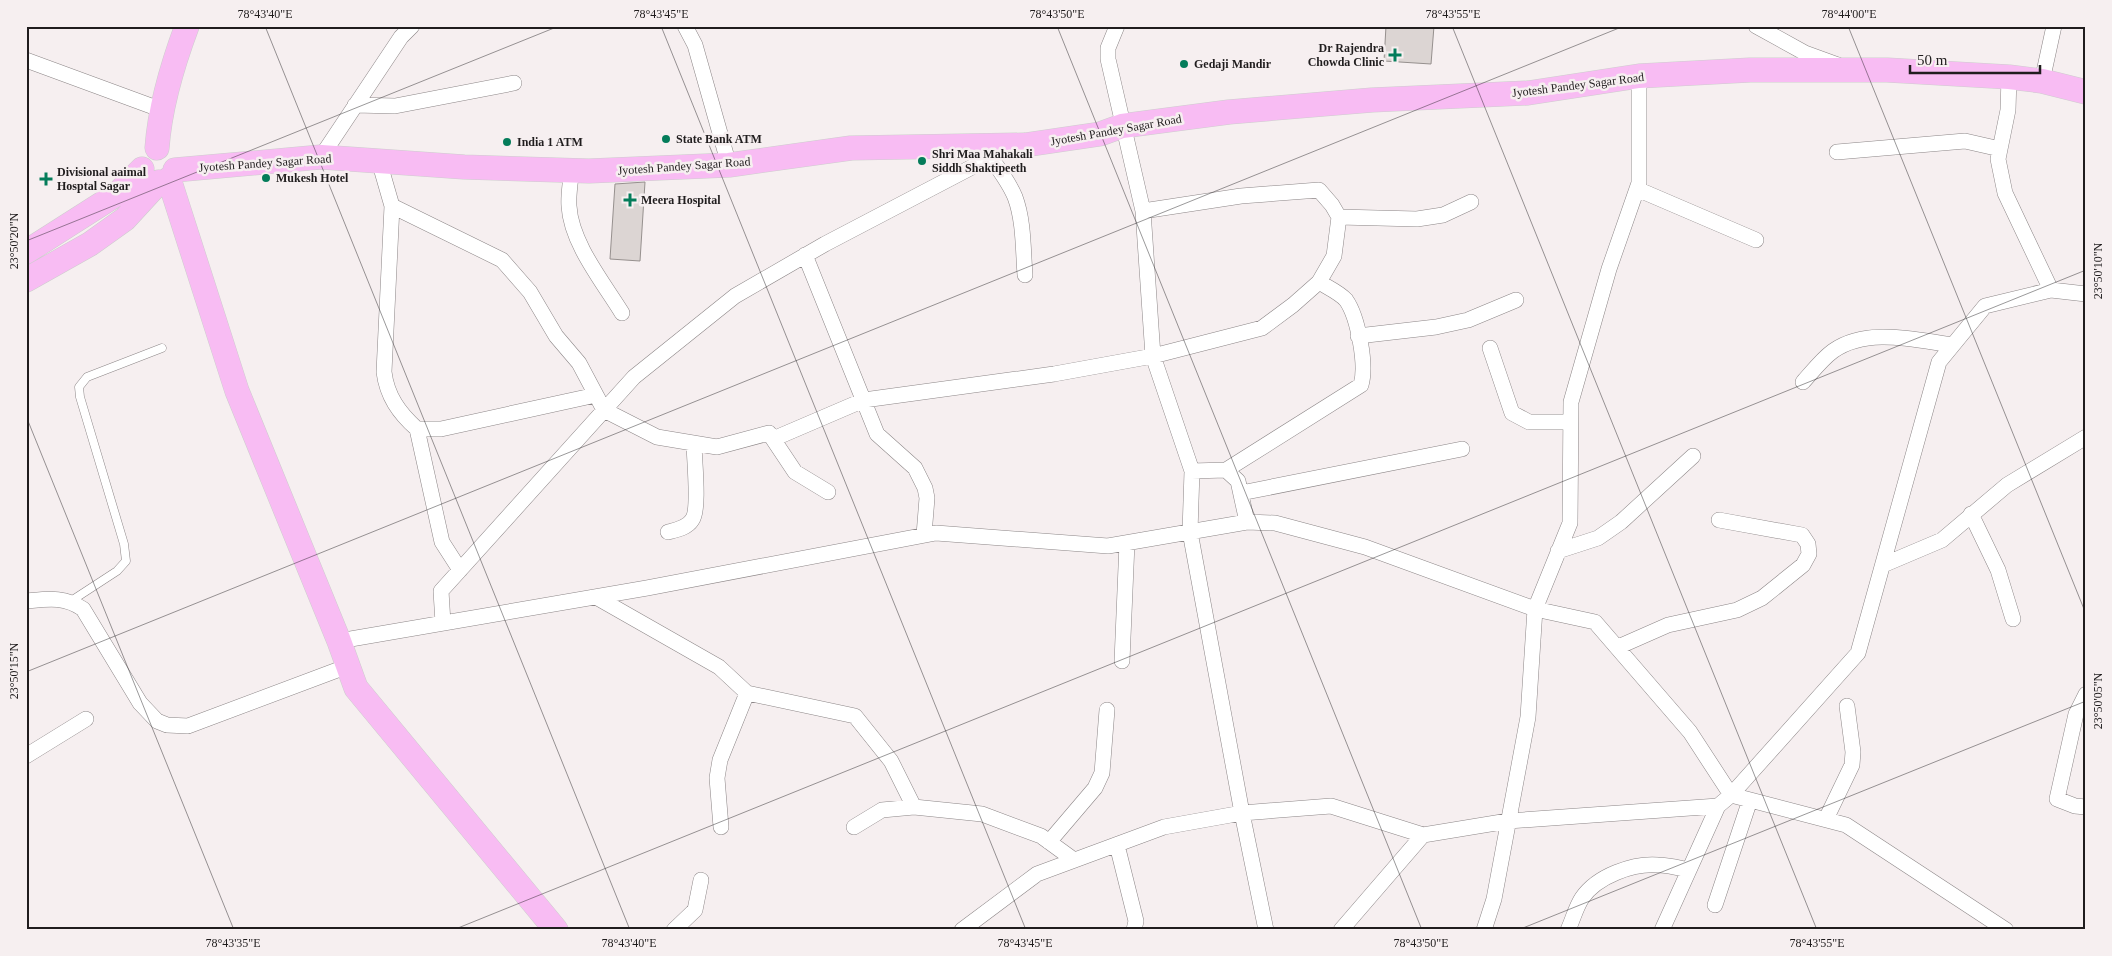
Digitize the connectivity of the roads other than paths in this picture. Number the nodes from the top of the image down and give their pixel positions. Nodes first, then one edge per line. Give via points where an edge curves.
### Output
1 (187, 26) edge
2 (412, 26) edge
3 (685, 26) edge
4 (1117, 26) edge
5 (2054, 26) edge
6 (1764, 29) edge
7 (26, 60) edge
8 (1850, 70) junction
9 (1639, 76) junction
10 (2009, 77) junction
11 (2042, 81) junction
12 (514, 83) dead end
13 (2086, 92) edge
14 (354, 105) junction
15 (162, 110) junction
16 (1122, 126) junction
17 (2000, 149) junction
18 (994, 150) junction
19 (1836, 152) dead end
20 (321, 157) junction
21 (379, 161) junction
22 (729, 165) junction
23 (572, 171) junction
24 (161, 175) junction
25 (1637, 189) junction
26 (1471, 202) dead end
27 (392, 206) junction
28 (1143, 211) junction
29 (1339, 217) junction
30 (1756, 240) dead end
31 (26, 252) edge
32 (806, 255) junction
33 (1024, 275) dead end
34 (26, 280) edge
35 (1320, 282) junction
36 (2051, 290) junction
37 (2086, 294) edge
38 (1516, 300) dead end
39 (622, 313) dead end
40 (1358, 336) junction
41 (1953, 345) junction
42 (162, 348) dead end
43 (1490, 348) dead end
44 (1153, 356) junction
45 (1803, 382) dead end
46 (596, 395) junction
47 (864, 400) junction
48 (604, 410) junction
49 (1570, 422) junction
50 (417, 429) junction
51 (2086, 437) edge
52 (772, 439) junction
53 (694, 443) junction
54 (1462, 449) dead end
55 (1694, 456) dead end
56 (1226, 470) junction
57 (1192, 471) junction
58 (828, 492) dead end
59 (1241, 493) junction
60 (1971, 514) junction
61 (1719, 520) dead end
62 (1246, 522) junction
63 (668, 532) dead end
64 (1190, 532) junction
65 (924, 535) junction
66 (1127, 543) junction
67 (1558, 551) junction
68 (1883, 565) junction
69 (460, 570) junction
70 (596, 597) junction
71 (26, 601) edge
72 (71, 601) junction
73 (1535, 609) junction
74 (2013, 619) dead end
75 (443, 623) junction
76 (339, 641) junction
77 (1618, 648) junction
78 (1122, 661) dead end
79 (348, 666) junction
80 (747, 693) junction
81 (2086, 694) edge
82 (1847, 706) dead end
83 (1107, 710) dead end
84 (86, 718) dead end
85 (26, 756) edge
86 (1731, 795) junction
87 (1750, 800) junction
88 (1718, 806) junction
89 (914, 807) junction
90 (2086, 807) edge
91 (1242, 813) junction
92 (1826, 819) junction
93 (1508, 821) junction
94 (721, 827) dead end
95 (854, 827) dead end
96 (1423, 835) junction
97 (1049, 842) junction
98 (1117, 845) junction
99 (1074, 860) junction
100 (1689, 870) junction
101 (701, 880) dead end
102 (1715, 905) dead end
103 (556, 930) edge
104 (674, 930) edge
105 (962, 930) edge
106 (1134, 930) edge
107 (1266, 930) edge
108 (1341, 930) edge
109 (1484, 930) edge
110 (1568, 930) edge
111 (1662, 930) edge
112 (2006, 930) edge

1 - 15 main road via 170,71
2 - 14 street
3 - 22 street via 695,45
4 - 16 street via 1108,48 1108,59
5 - 11 street
6 - 8 street via 1805,53
7 - 15 street
8 - 9 main road, Jyotesh Pandey Sagar Road via 1750,70
8 - 10 main road, Jyotesh Pandey Sagar Road
9 - 16 main road, Jyotesh Pandey Sagar Road via 1528,93 1362,101 1229,112
9 - 25 street
10 - 11 main road, Jyotesh Pandey Sagar Road
10 - 17 street via 2008,110
11 - 13 main road, Jyotesh Pandey Sagar Road
12 - 14 street via 395,106
14 - 20 street
15 - 24 main road via 157,148 172,155 176,165
16 - 18 main road, Jyotesh Pandey Sagar Road via 1100,134
16 - 28 street
17 - 19 street via 1965,140
17 - 36 street via 1998,159 2004,193
18 - 22 main road, Jyotesh Pandey Sagar Road via 851,148
18 - 32 street via 974,166
18 - 33 street via 1015,198 1021,227
20 - 21 main road, Jyotesh Pandey Sagar Road
20 - 24 main road, Jyotesh Pandey Sagar Road
21 - 23 main road, Jyotesh Pandey Sagar Road
21 - 27 street
22 - 23 main road, Jyotesh Pandey Sagar Road
23 - 39 street via 568,206 575,233
24 - 31 main road via 117,194
24 - 34 main road via 125,220
24 - 76 main road via 237,390
25 - 30 street
25 - 49 street via 1606,278 1571,402
26 - 29 street via 1443,215 1417,219
27 - 46 street via 502,260 530,292 556,336 579,363
27 - 50 street via 384,372 394,404
28 - 29 street via 1241,196 1319,190
28 - 44 street
29 - 35 street via 1334,256
32 - 47 street
32 - 48 street via 735,296 634,377
35 - 40 street via 1345,299
35 - 44 street via 1262,328
36 - 37 street
36 - 41 street via 1985,306
38 - 40 street via 1468,320
40 - 56 street via 1363,368 1361,385
41 - 45 street via 1880,337 1856,340 1833,351
41 - 68 street via 1938,362
42 - 72 lane via 87,377 80,387 80,397 124,544 126,561 117,571
43 - 49 street via 1512,413 1530,422
44 - 47 street via 1054,374
44 - 57 street
46 - 48 street
46 - 50 street via 441,429
47 - 52 street
47 - 65 street via 877,434 915,468 925,488
48 - 53 street via 657,437
48 - 69 street
49 - 67 street via 1570,523
50 - 69 street via 442,542
51 - 60 street via 2007,485
52 - 53 street via 768,433 717,446
52 - 58 street via 794,472
53 - 63 street via 696,508 693,519 688,525
54 - 59 street
55 - 67 street via 1606,533
56 - 57 street
56 - 59 street via 1238,481
57 - 64 street
59 - 62 street
60 - 68 street via 1942,540
60 - 74 street via 1998,570
61 - 77 street via 1802,535 1808,544 1809,554 1803,565 1762,598 1737,610 1668,625
62 - 64 street
62 - 73 street via 1275,523 1365,547
64 - 66 street
64 - 91 street
65 - 66 street via 936,533 1108,546
65 - 70 street
66 - 78 street
67 - 73 street
68 - 86 street via 1858,653
69 - 75 street via 441,591
70 - 75 street
70 - 80 street via 719,667
71 - 72 street
72 - 79 street via 83,609 140,703 158,721 167,725 188,726
73 - 77 street via 1595,622
73 - 93 street via 1528,717
75 - 76 street
76 - 79 main road
77 - 86 street via 1690,732
79 - 103 main road via 356,688
80 - 89 street via 855,716 891,761
80 - 94 street via 720,760 717,778
81 - 90 street via 2076,714 2058,800
82 - 92 street via 1852,765
83 - 97 street via 1102,773 1095,788
84 - 85 street
86 - 87 street
86 - 88 street
87 - 92 street
87 - 102 street
88 - 93 street
88 - 100 street
89 - 95 street via 882,810
89 - 97 street via 982,814
91 - 96 street via 1332,806
91 - 98 street via 1164,828
91 - 107 street
92 - 112 street via 1846,825
93 - 96 street
93 - 109 street via 1494,899
96 - 108 street
97 - 99 street
98 - 99 street
98 - 106 street via 1136,921
99 - 105 street via 1037,874
100 - 110 street via 1658,865 1639,866 1606,877 1582,898
100 - 111 street
101 - 104 street via 695,910

